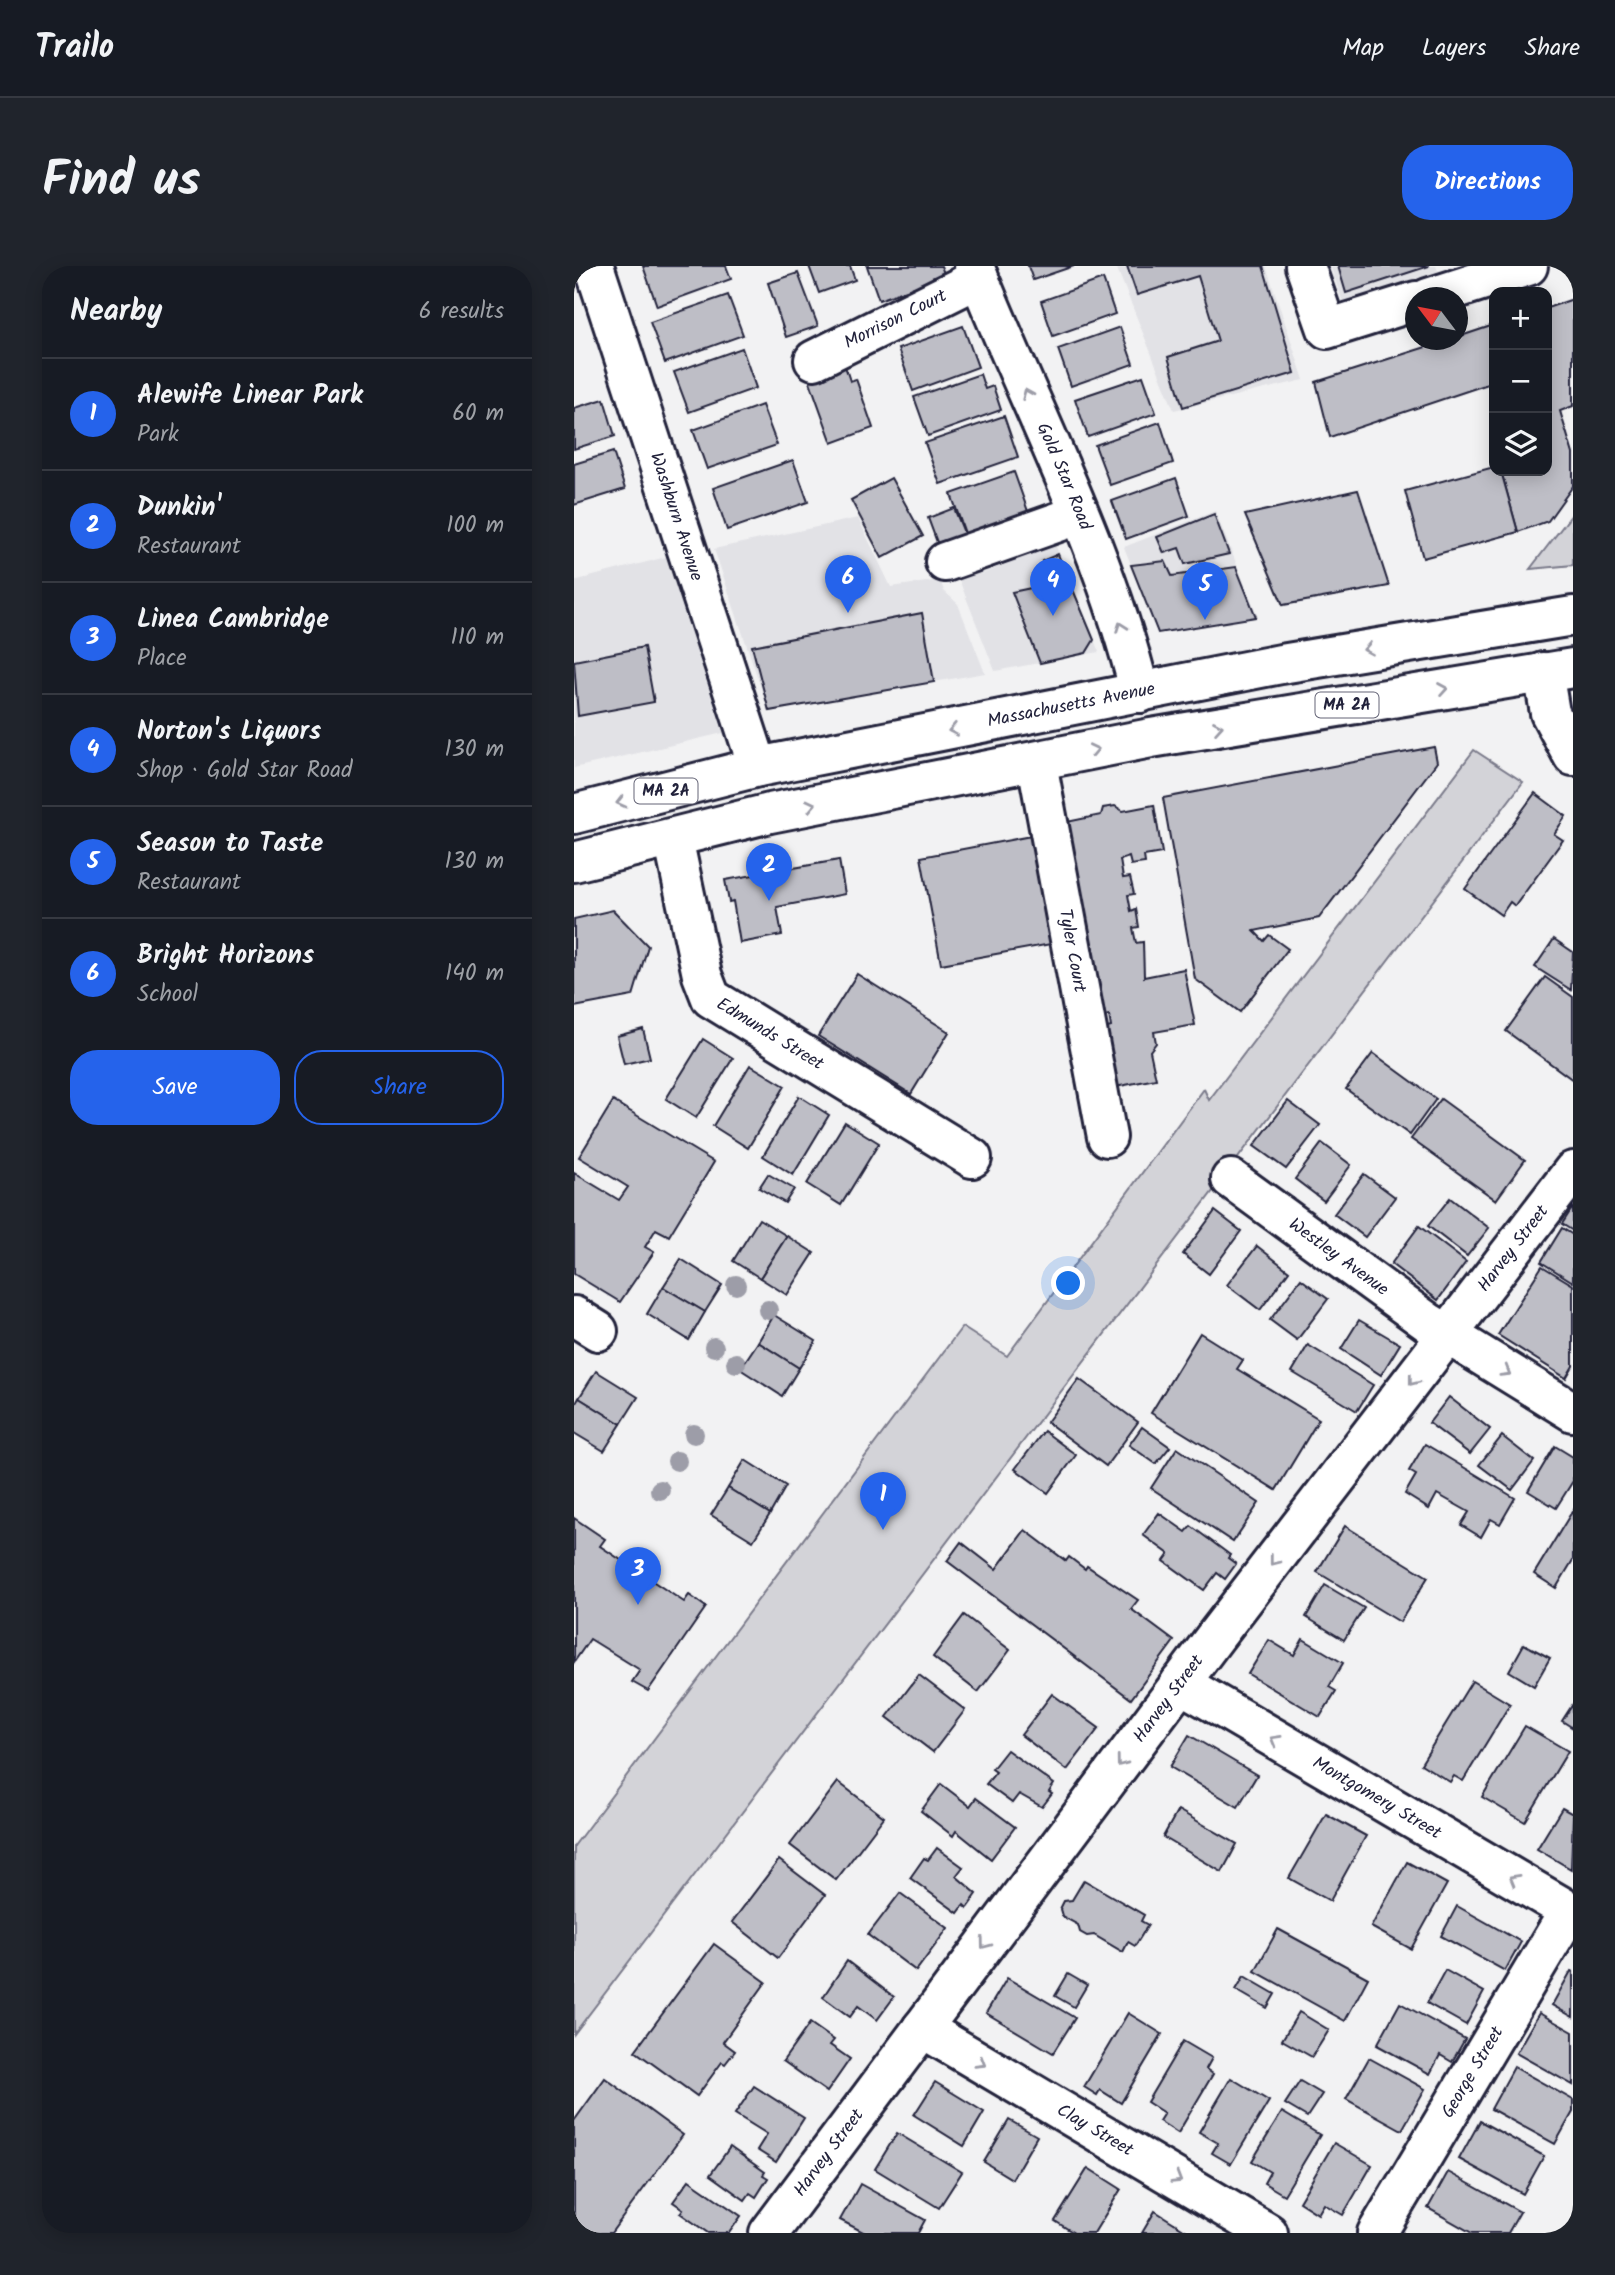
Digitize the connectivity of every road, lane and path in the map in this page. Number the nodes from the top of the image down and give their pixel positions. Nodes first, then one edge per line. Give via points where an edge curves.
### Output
1 (594, 266) edge
2 (1305, 266) edge
3 (1528, 266) edge
4 (977, 272) edge
5 (1462, 287) edge
6 (1405, 304) edge
7 (814, 360) dead end
8 (1078, 515) junction
9 (945, 562) dead end
10 (1573, 616) edge
11 (1536, 621) junction
12 (1558, 670) edge
13 (1140, 693) junction
14 (1030, 715) junction
15 (1151, 738) junction
16 (1573, 757) edge
17 (1037, 763) junction
18 (758, 767) junction
19 (663, 792) junction
20 (770, 813) junction
21 (574, 814) edge
22 (673, 838) junction
23 (574, 862) edge
24 (1107, 1137) dead end
25 (972, 1158) dead end
26 (1573, 1171) edge
27 (1231, 1179) dead end
28 (1448, 1336) junction
29 (1573, 1412) edge
30 (1180, 1683) junction
31 (1571, 1912) edge
32 (922, 2028) junction
33 (769, 2233) edge
34 (1268, 2233) edge
35 (1377, 2233) edge

1 - 18 street, Washburn Avenue
2 - 6 street via 1327,329
3 - 5 street
4 - 7 street, Morrison Court
8 -> 4 street, Gold Star Road
8 - 9 street
13 -> 8 street, Gold Star Road via 1125,635
10 - 11 street, Massachusetts Avenue / MA 2A
11 - 12 street
11 -> 13 street, Massachusetts Avenue / MA 2A
15 -> 12 street, MA 2A
12 - 16 street via 1550,713
13 - 14 street, Massachusetts Avenue / MA 2A
13 - 15 street, Gold Star Road
14 - 17 street, Tyler Court
14 -> 18 street, Massachusetts Avenue / MA 2A
17 -> 15 street, MA 2A
20 -> 17 street, MA 2A
17 - 24 street, Tyler Court
18 - 19 street, Massachusetts Avenue / MA 2A
18 - 20 street, Washburn Avenue
19 -> 21 street, Massachusetts Avenue / MA 2A
19 - 22 street, Edmunds Street
20 - 22 street, MA 2A
22 - 23 street, MA 2A
22 - 25 street, Edmunds Street via 711,998
26 - 28 street, Harvey Street
27 - 28 street, Westley Avenue
28 -> 29 street, Westley Avenue
28 -> 30 street, Harvey Street
31 -> 30 street, Montgomery Street
30 -> 32 street, Harvey Street
31 - 35 street, George Street
32 - 33 street, Harvey Street
32 -> 34 street, Clay Street

